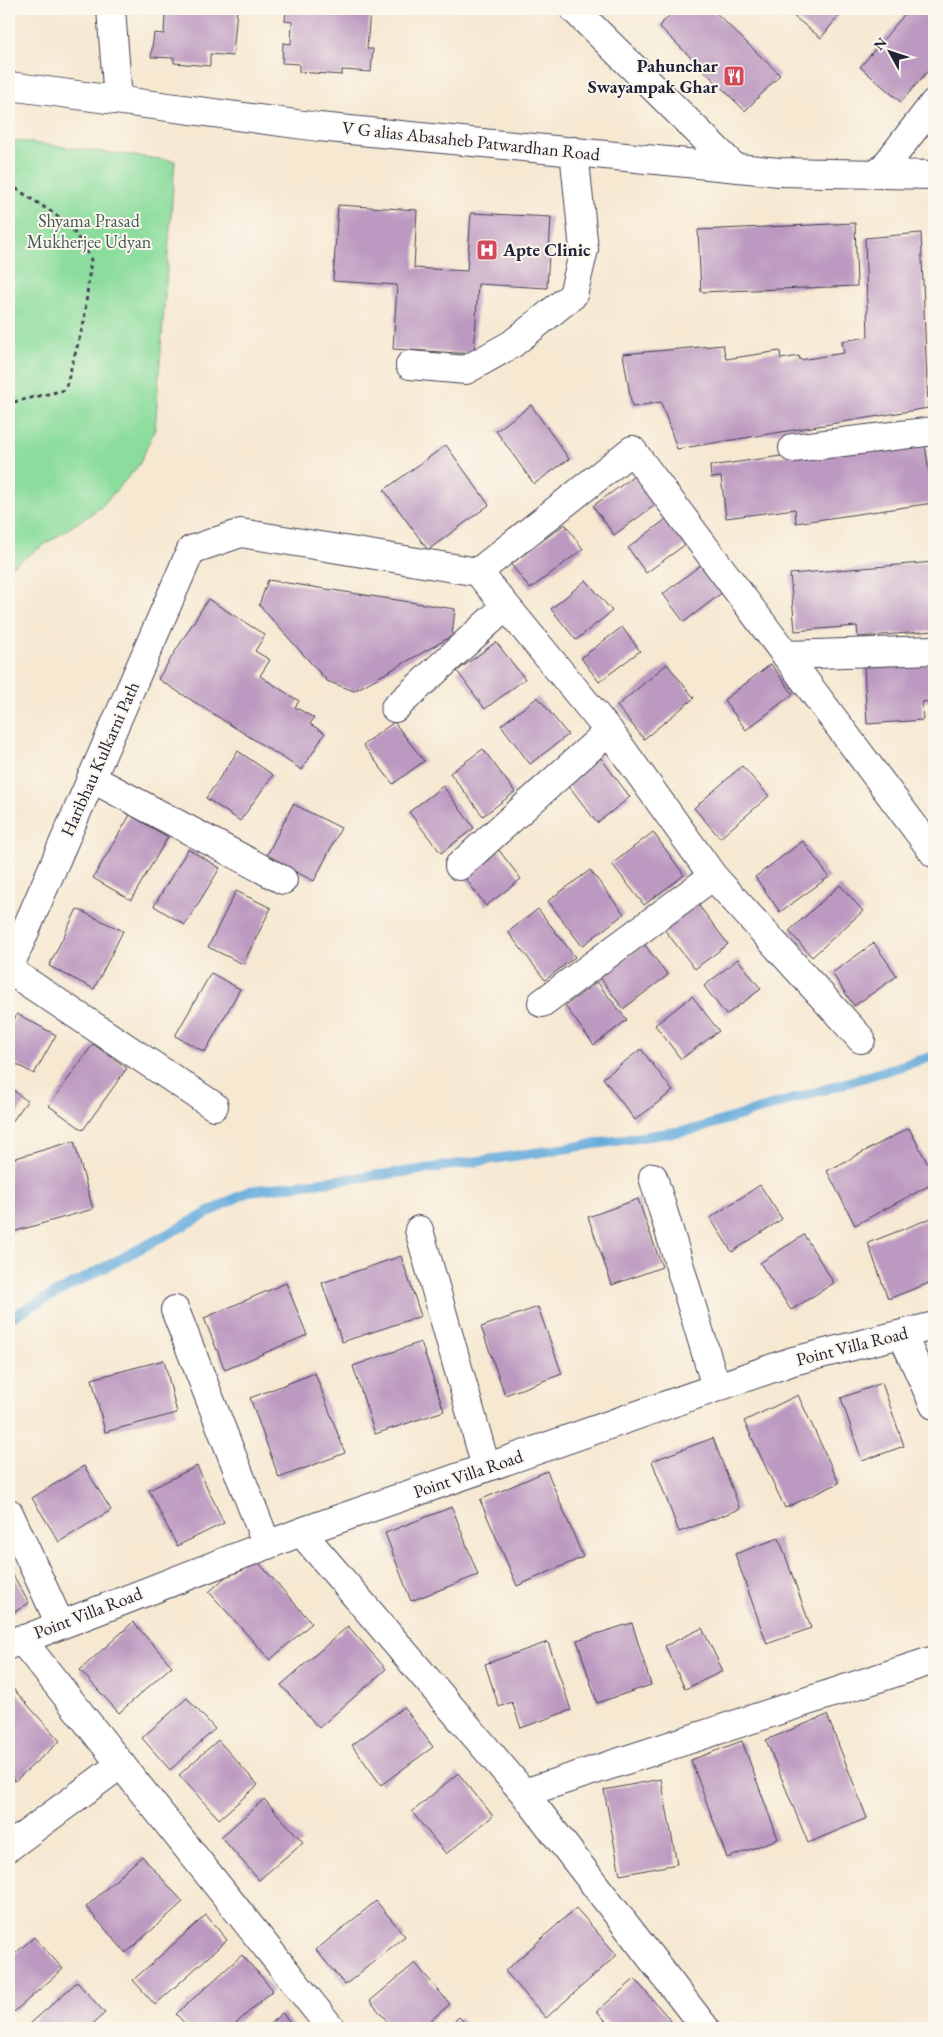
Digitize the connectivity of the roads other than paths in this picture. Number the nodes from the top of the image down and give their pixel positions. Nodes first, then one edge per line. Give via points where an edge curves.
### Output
1 (111, 9) edge
2 (574, 9) edge
3 (9, 86) edge
4 (118, 100) junction
5 (934, 103) edge
6 (574, 151) junction
7 (734, 167) junction
8 (880, 174) junction
9 (934, 175) edge
10 (410, 365) dead end
11 (934, 431) edge
12 (794, 448) dead end
13 (478, 572) junction
14 (506, 606) junction
15 (934, 650) edge
16 (786, 655) junction
17 (395, 708) dead end
18 (609, 731) junction
19 (91, 778) junction
20 (934, 853) edge
21 (459, 866) dead end
22 (713, 876) junction
23 (283, 880) dead end
24 (9, 969) edge
25 (542, 1003) dead end
26 (861, 1039) dead end
27 (214, 1106) dead end
28 (653, 1177) dead end
29 (419, 1230) dead end
30 (175, 1310) dead end
31 (934, 1326) edge
32 (902, 1334) junction
33 (716, 1387) junction
34 (934, 1405) edge
35 (486, 1467) junction
36 (9, 1514) edge
37 (301, 1532) junction
38 (267, 1545) junction
39 (60, 1624) junction
40 (15, 1642) edge
41 (934, 1660) edge
42 (122, 1764) junction
43 (524, 1793) junction
44 (9, 1846) edge
45 (331, 2028) edge
46 (705, 2028) edge

1 - 4 street
2 - 7 street
3 - 4 street, V G alias Abasaheb Patwardhan Road
4 - 6 street, V G alias Abasaheb Patwardhan Road via 319,127
5 - 8 street
6 - 7 street, V G alias Abasaheb Patwardhan Road
6 - 10 street via 584,250 572,295 512,344 466,370
7 - 8 street, V G alias Abasaheb Patwardhan Road via 779,172
8 - 9 street, V G alias Abasaheb Patwardhan Road
11 - 12 street
13 - 14 street
13 - 16 street via 632,450
13 - 19 street, Haribhau Kulkarni Path via 241,533 191,550
14 - 17 street
14 - 18 street
15 - 16 street
16 - 20 street
18 - 21 street
18 - 22 street
19 - 23 street
19 - 24 street, Haribhau Kulkarni Path
22 - 25 street
22 - 26 street
24 - 27 street
28 - 33 street
29 - 35 street
30 - 38 street
31 - 32 street, Point Villa Road
32 - 33 street, Point Villa Road via 793,1360
32 - 34 street
33 - 35 street, Point Villa Road
35 - 37 street, Point Villa Road
36 - 39 street
37 - 38 street, Point Villa Road
37 - 43 street
38 - 39 street, Point Villa Road
39 - 40 street, Point Villa Road
40 - 42 street
41 - 43 street
42 - 44 street
42 - 45 street
43 - 46 street

